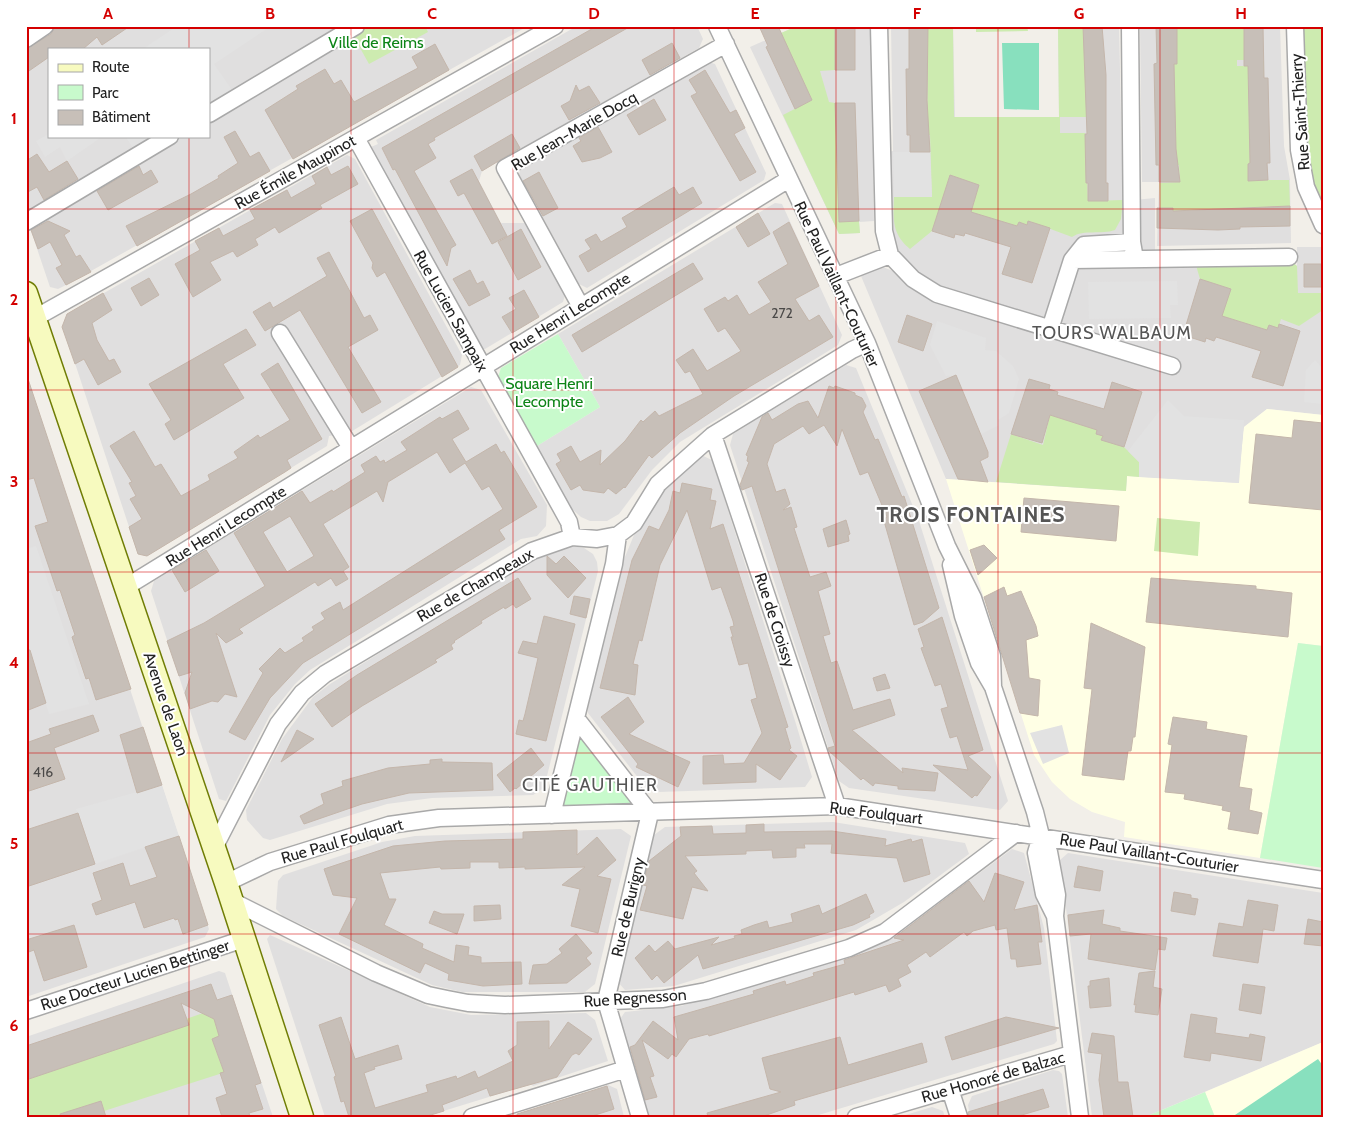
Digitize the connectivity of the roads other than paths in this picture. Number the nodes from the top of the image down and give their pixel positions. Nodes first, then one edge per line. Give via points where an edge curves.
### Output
1 (45, 26) edge
2 (356, 26) edge
3 (556, 26) edge
4 (717, 26) edge
5 (879, 26) edge
6 (1130, 26) edge
7 (1295, 26) edge
8 (26, 39) edge
9 (726, 44) junction
10 (210, 113) edge
11 (167, 138) edge
12 (356, 138) junction
13 (789, 179) junction
14 (26, 222) edge
15 (1323, 225) edge
16 (1132, 242) junction
17 (890, 256) junction
18 (1289, 257) dead end
19 (1135, 258) junction
20 (1072, 260) junction
21 (836, 276) junction
22 (29, 303) edge
23 (581, 307) junction
24 (1050, 329) junction
25 (280, 333) dead end
26 (867, 344) junction
27 (1172, 366) dead end
28 (482, 368) junction
29 (713, 435) junction
30 (351, 448) junction
31 (618, 535) junction
32 (572, 537) junction
33 (126, 587) junction
34 (576, 718) junction
35 (837, 806) junction
36 (650, 813) junction
37 (552, 816) junction
38 (1016, 833) junction
39 (1041, 836) junction
40 (214, 848) junction
41 (1323, 880) edge
42 (229, 892) junction
43 (244, 939) junction
44 (606, 1001) junction
45 (26, 1011) edge
46 (1072, 1054) junction
47 (626, 1069) junction
48 (950, 1089) junction
49 (302, 1117) edge
50 (472, 1117) edge
51 (640, 1117) edge
52 (856, 1117) edge
53 (959, 1117) edge
54 (1080, 1117) edge

1 - 8 street
2 - 10 street
3 - 12 street, Rue Émile Maupinot
4 - 9 street, Rue Paul Vaillant-Couturier
5 - 17 street via 884,231
6 - 16 street
7 - 15 street, Rue Saint-Thierry via 1299,150 1306,187
9 - 13 street, Rue Paul Vaillant-Couturier
9 - 23 street, Rue Jean-Marie Docq via 505,168
11 - 14 street
12 - 22 street, Rue Émile Maupinot
12 - 28 street, Rue Lucien Sampaix
13 - 21 street, Rue Paul Vaillant-Couturier
13 - 23 street, Rue Henri Lecompte
16 - 19 street
16 - 20 street via 1084,245
17 - 21 street
17 - 24 street via 913,279 937,294
18 - 19 street
19 - 20 street
20 - 24 street
21 - 26 street, Rue Paul Vaillant-Couturier
22 - 33 main road, Avenue de Laon
23 - 28 street, Rue Henri Lecompte
24 - 27 street
25 - 30 street
26 - 29 street
26 - 39 street, Rue Paul Vaillant-Couturier via 947,546 979,612 992,656 992,687
28 - 30 street, Rue Henri Lecompte
28 - 32 street, Rue Lucien Sampaix via 569,522
29 - 31 street via 658,484 634,523
29 - 35 street, Rue de Croissy
30 - 33 street, Rue Henri Lecompte
31 - 32 street, Rue de Champeaux via 597,539
31 - 34 street via 614,564
32 - 40 street, Rue de Champeaux via 532,551 325,674 302,693 278,724
33 - 40 main road, Avenue de Laon
34 - 36 street
34 - 37 street
35 - 36 street, Rue Foulquart
35 - 38 street, Rue Foulquart
36 - 37 street, Rue Foulquart
36 - 44 street, Rue de Burigny
37 - 42 street, Rue Paul Foulquart via 439,818 389,825 270,862
38 - 39 street, Rue Foulquart
38 - 44 street, Rue Regnesson via 885,932 849,948 686,996
39 - 41 street, Rue Paul Vaillant-Couturier
39 - 46 street via 1035,851 1044,894 1055,916
40 - 42 main road, Avenue de Laon
42 - 43 main road, Avenue de Laon
42 - 44 street, Rue Regnesson via 376,973 428,995 468,1003 506,1005
43 - 45 street, Rue Docteur Lucien Bettinger
43 - 49 main road, Avenue de Laon
44 - 47 street
46 - 48 street, Rue Honoré de Balzac
46 - 54 street
47 - 50 street
47 - 51 street
48 - 52 street, Rue Honoré de Balzac
48 - 53 street

